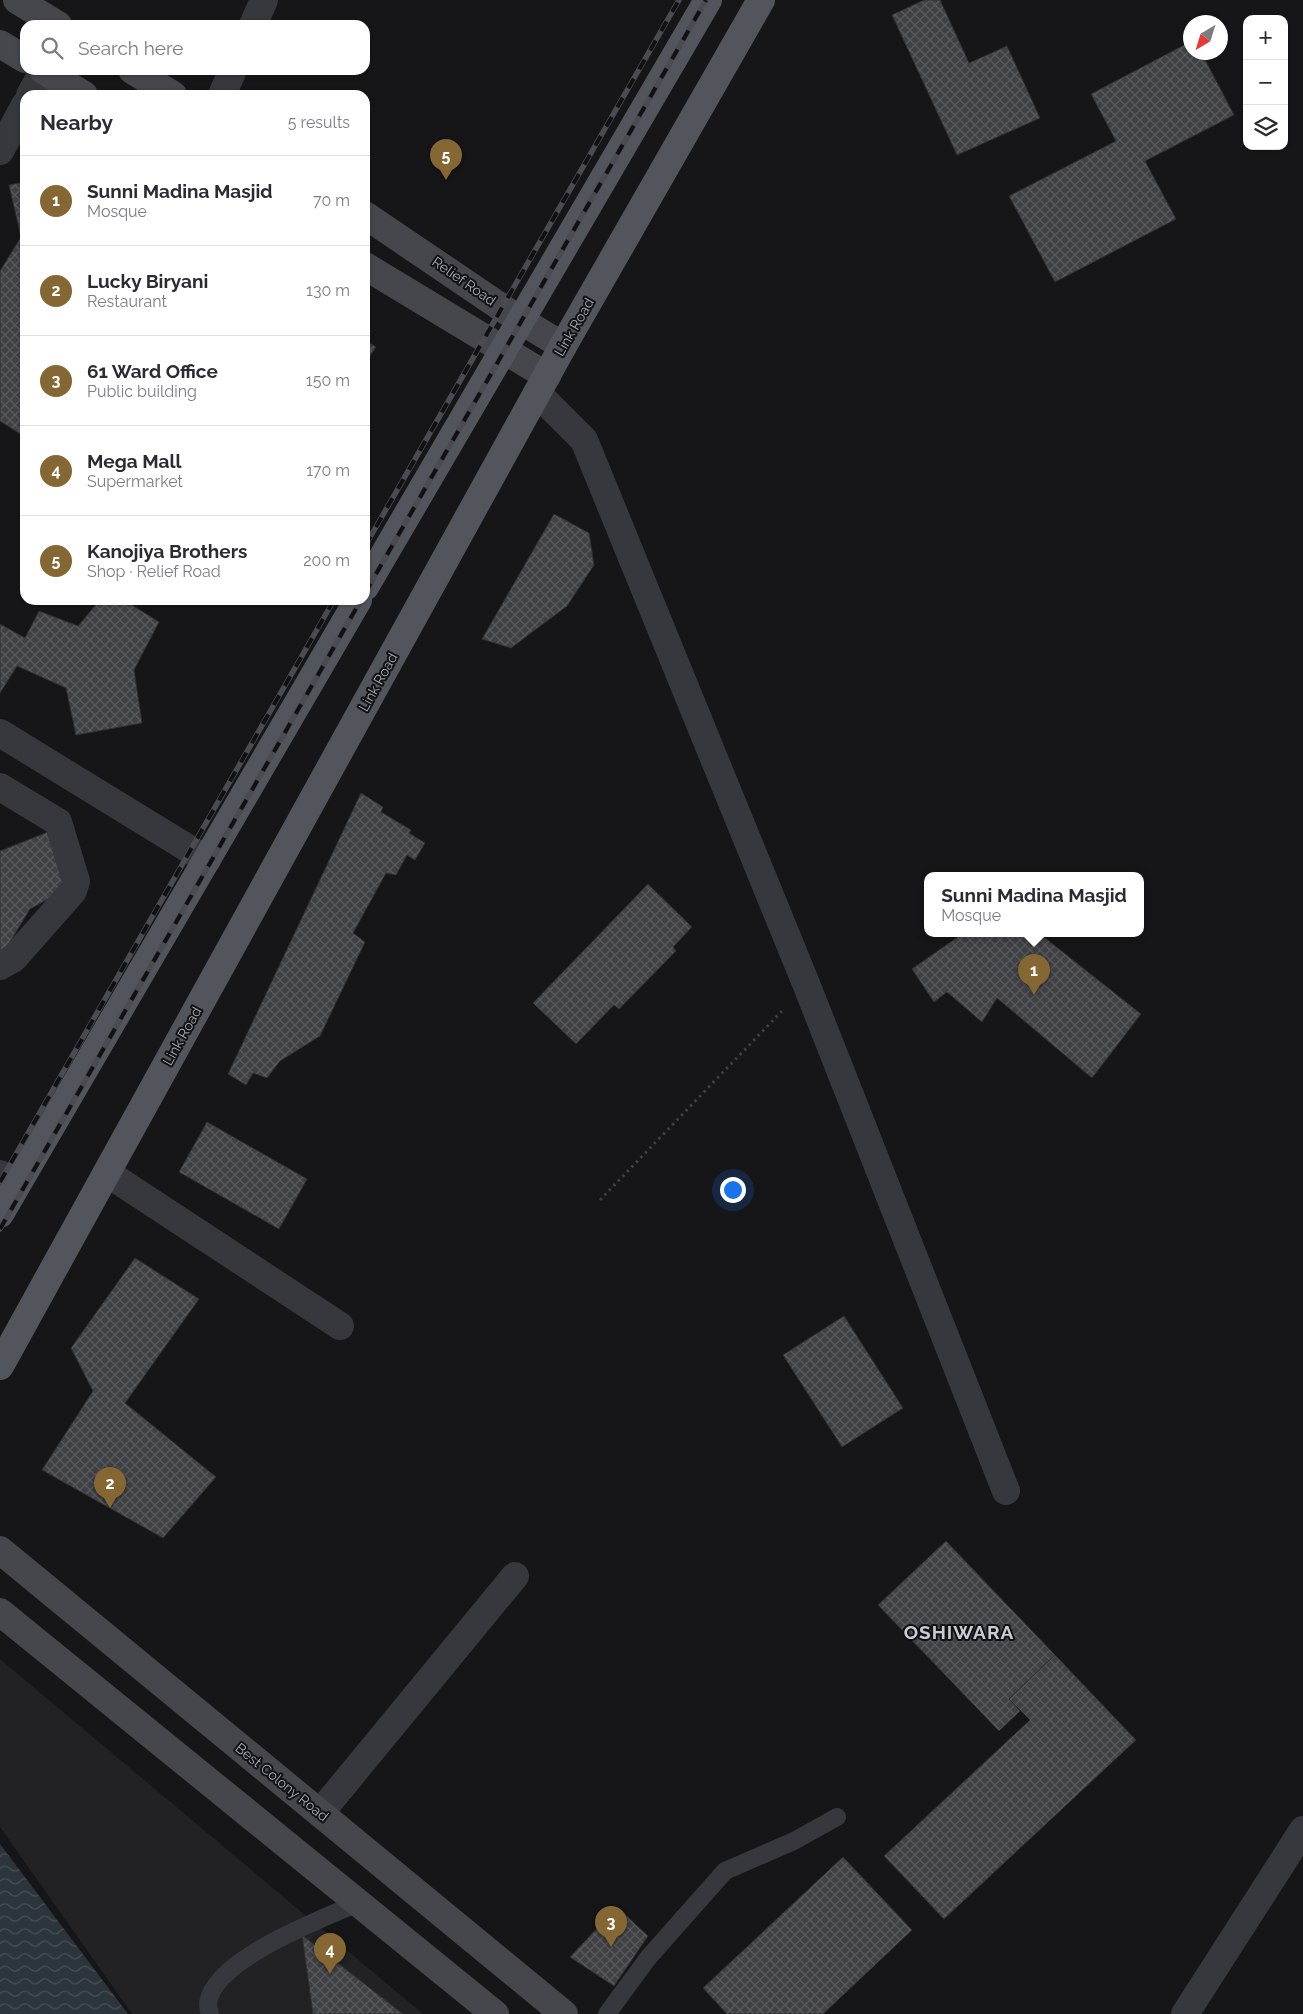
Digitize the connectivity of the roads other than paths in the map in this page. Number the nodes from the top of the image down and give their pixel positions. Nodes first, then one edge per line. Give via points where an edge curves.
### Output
1 (17, 0) edge
2 (264, 0) edge
3 (708, 0) edge
4 (761, 0) edge
5 (50, 20) edge
6 (255, 20) edge
7 (0, 44) edge
8 (20, 56) edge
9 (41, 75) edge
10 (52, 75) edge
11 (140, 75) edge
12 (231, 75) edge
13 (33, 90) edge
14 (76, 90) edge
15 (165, 90) edge
16 (224, 90) edge
17 (20, 114) edge
18 (0, 150) edge
19 (370, 219) edge
20 (370, 269) edge
21 (520, 320) junction
22 (563, 346) junction
23 (502, 350) junction
24 (542, 385) junction
25 (370, 578) edge
26 (355, 605) edge
27 (0, 733) edge
28 (0, 787) edge
29 (207, 860) junction
30 (0, 966) edge
31 (107, 1173) junction
32 (9, 1179) edge
33 (0, 1214) edge
34 (340, 1326) dead end
35 (0, 1366) edge
36 (1006, 1491) dead end
37 (0, 1550) edge
38 (515, 1576) dead end
39 (0, 1612) edge
40 (320, 1813) junction
41 (837, 1817) dead end
42 (1303, 1830) edge
43 (358, 1903) junction
44 (1196, 2010) edge
45 (210, 2014) edge
46 (495, 2014) edge
47 (564, 2014) edge
48 (607, 2014) edge

1 - 5 street
2 - 6 street
3 - 21 main road
4 - 22 main road, Link Road
7 - 8 street
9 - 13 street
10 - 14 street
11 - 15 street
12 - 16 street
17 - 18 street
19 - 21 street, Relief Road
20 - 23 street
21 - 22 street, Relief Road
21 - 23 main road
22 - 24 main road, Link Road
23 - 24 street
23 - 25 main road
24 - 31 main road, Link Road
24 - 36 street via 584,440 807,986
26 - 29 main road
27 - 29 street
28 - 30 street via 58,822 76,881 73,891 14,958
29 - 32 main road
31 - 34 street
31 - 35 main road, Link Road
32 - 33 main road
37 - 40 street, Best Colony Road
38 - 40 street
39 - 43 street
40 - 47 street, Best Colony Road
41 - 48 lane via 794,1841 725,1871 648,1958
42 - 44 street
43 - 45 lane via 265,1944 218,1983 208,2002
43 - 46 street

